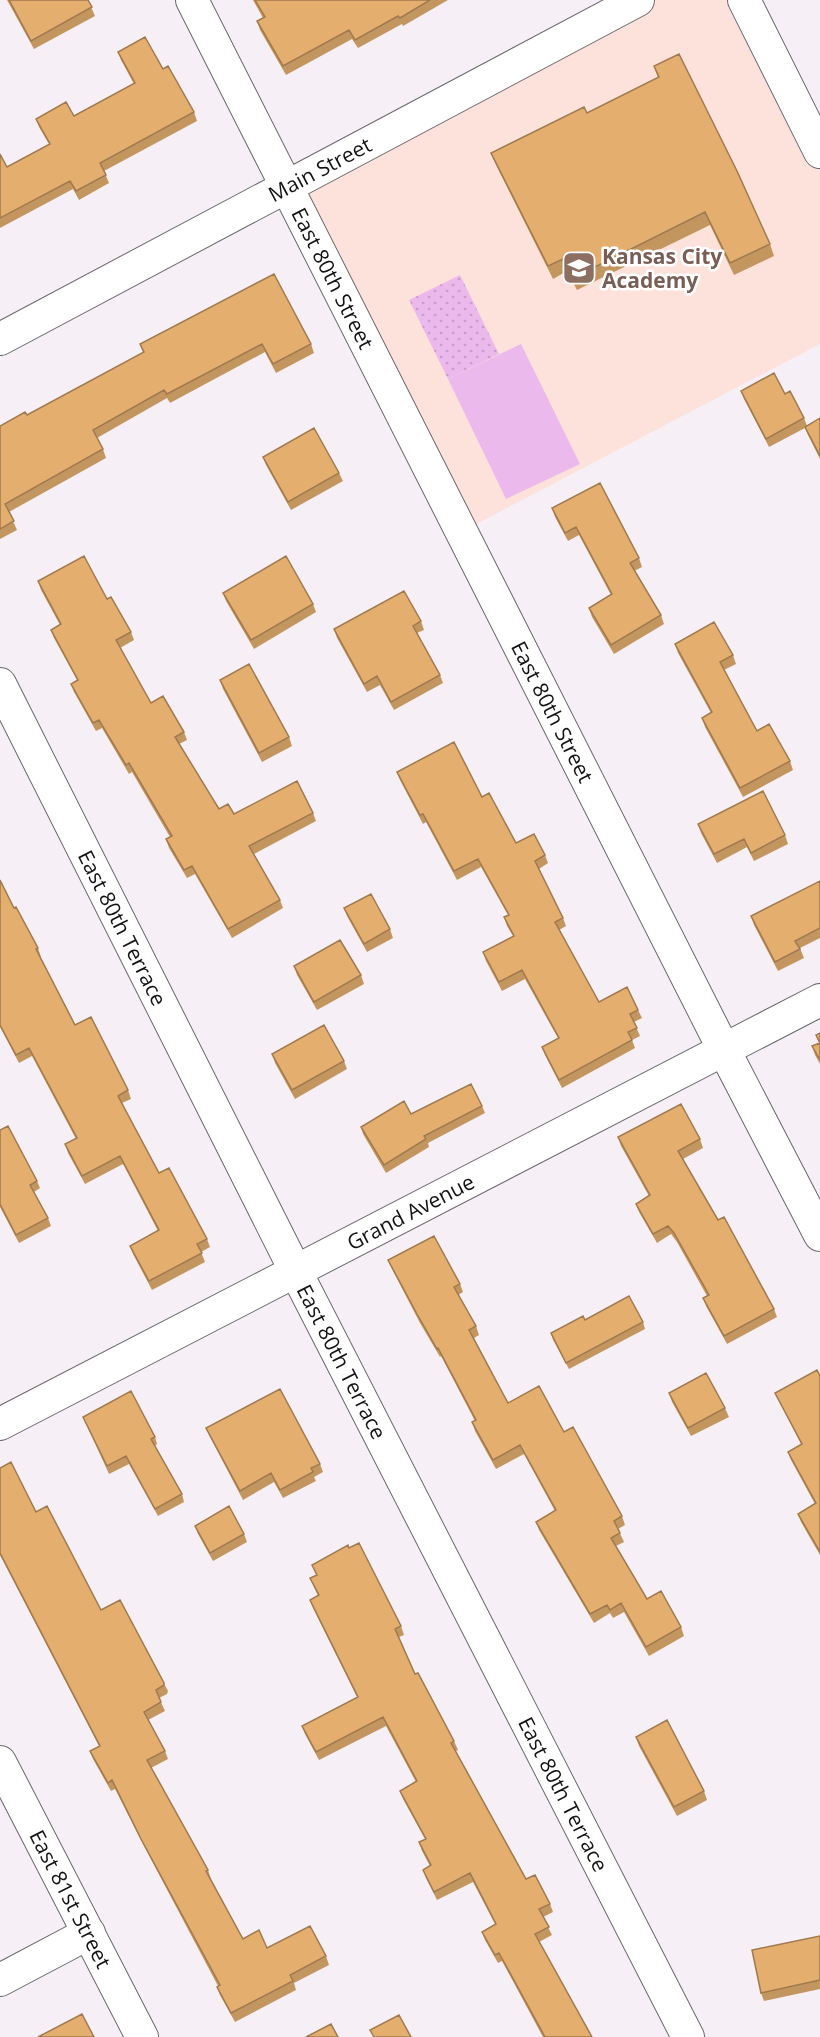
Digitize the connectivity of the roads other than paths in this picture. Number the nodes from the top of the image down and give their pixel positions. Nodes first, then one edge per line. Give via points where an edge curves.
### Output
1 (192, 0) edge
2 (638, 0) edge
3 (744, 0) edge
4 (820, 152) edge
5 (286, 187) junction
6 (0, 339) edge
7 (0, 684) edge
8 (820, 1000) edge
9 (724, 1050) junction
10 (820, 1235) edge
11 (295, 1270) junction
12 (0, 1424) edge
13 (0, 1762) edge
14 (89, 1933) junction
15 (0, 1980) edge
16 (142, 2037) edge
17 (688, 2037) edge

1 - 5 street, East 80th Street
2 - 5 street, Main Street
3 - 4 street
5 - 6 street, Main Street
5 - 9 street, East 80th Street
7 - 11 street, East 80th Terrace
8 - 9 street, Grand Avenue
9 - 10 street, East 80th Street
9 - 11 street, Grand Avenue
11 - 12 street, Grand Avenue
11 - 17 street, East 80th Terrace
13 - 14 street, East 81st Street
14 - 15 street
14 - 16 street, East 81st Street

